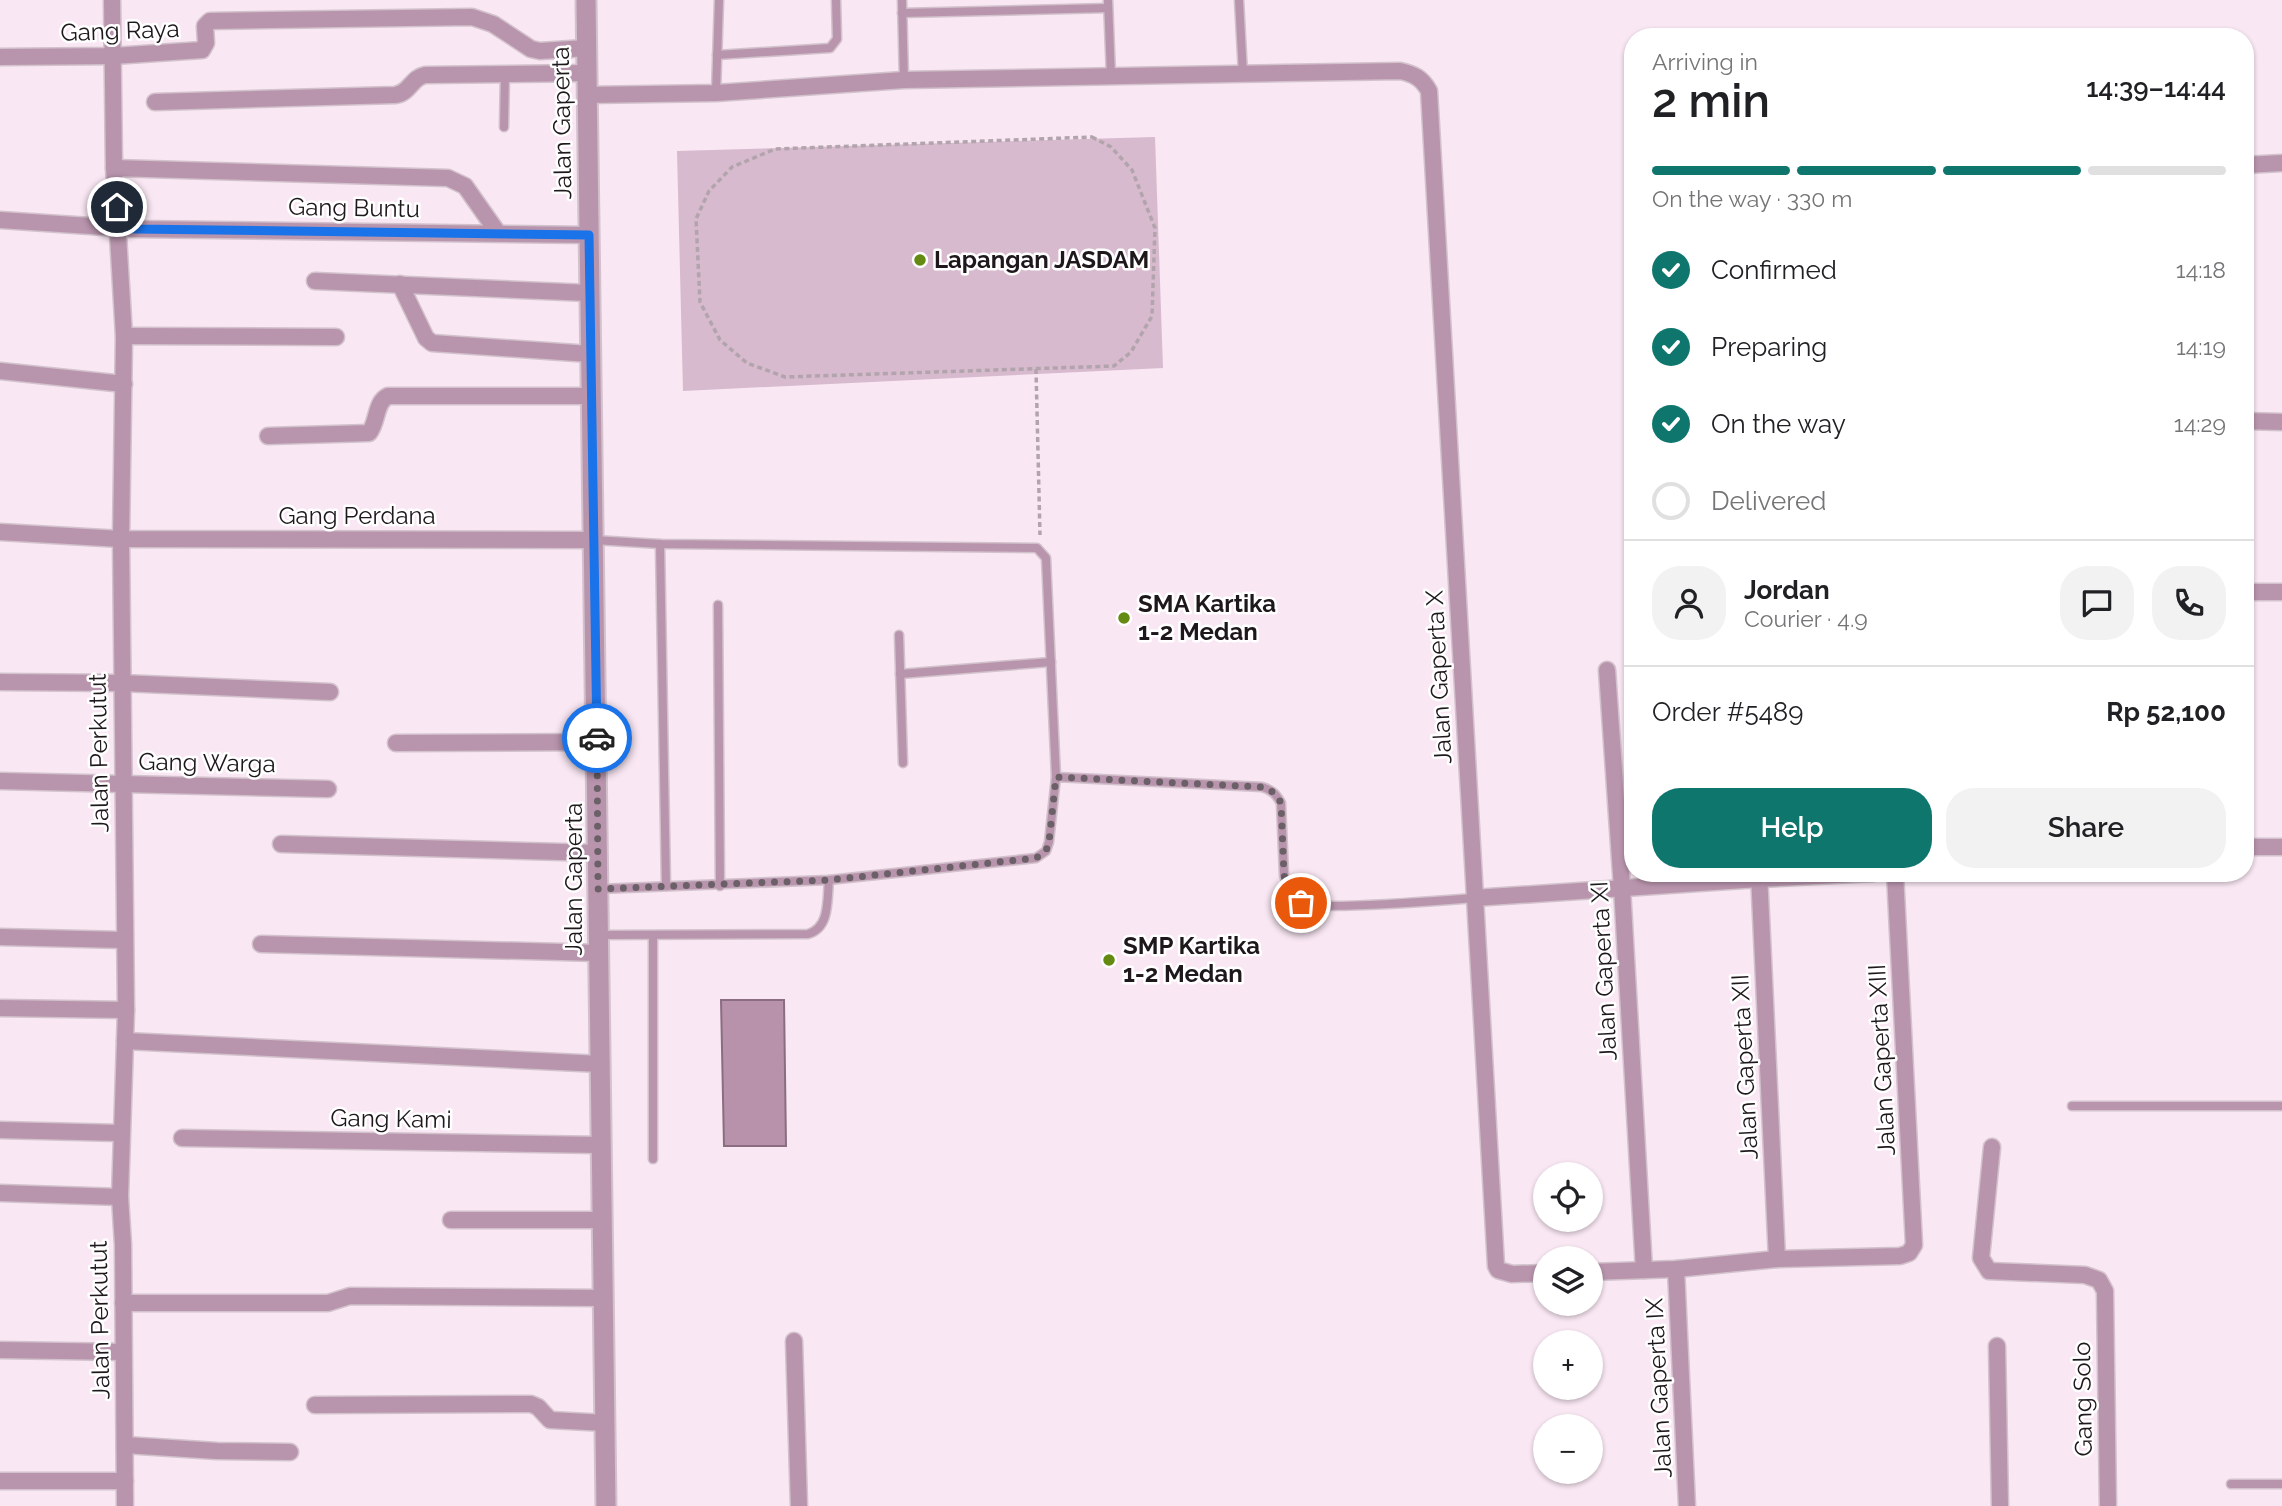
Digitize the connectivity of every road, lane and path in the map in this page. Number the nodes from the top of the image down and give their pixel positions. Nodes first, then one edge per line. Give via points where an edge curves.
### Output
1 (112, 0) edge
2 (586, 0) edge
3 (719, 0) edge
4 (836, 0) edge
5 (902, 0) edge
6 (1240, 0) edge
7 (1108, 4) edge
8 (902, 13) junction
9 (586, 48) junction
10 (717, 55) junction
11 (113, 56) junction
12 (0, 57) edge
13 (505, 73) junction
14 (586, 73) junction
15 (1243, 74) junction
16 (1111, 76) junction
17 (904, 80) junction
18 (716, 93) junction
19 (586, 95) junction
20 (155, 102) dead end
21 (504, 127) dead end
22 (2282, 163) edge
23 (2254, 164) edge
24 (114, 168) junction
25 (0, 220) edge
26 (118, 226) junction
27 (498, 233) junction
28 (589, 235) junction
29 (314, 281) dead end
30 (400, 284) junction
31 (589, 293) junction
32 (124, 336) junction
33 (335, 337) dead end
34 (590, 354) junction
35 (1036, 369) junction
36 (0, 371) edge
37 (124, 384) junction
38 (591, 396) junction
39 (2254, 421) edge
40 (2282, 422) edge
41 (268, 436) dead end
42 (0, 532) edge
43 (121, 539) junction
44 (594, 540) junction
45 (660, 544) junction
46 (1041, 551) junction
47 (2254, 592) edge
48 (2282, 592) edge
49 (718, 605) dead end
50 (900, 635) dead end
51 (1051, 662) junction
52 (1607, 670) dead end
53 (900, 674) junction
54 (0, 682) edge
55 (121, 683) junction
56 (330, 692) dead end
57 (597, 742) junction
58 (396, 743) dead end
59 (903, 762) dead end
60 (1056, 777) junction
61 (0, 781) edge
62 (122, 784) junction
63 (328, 789) dead end
64 (281, 844) dead end
65 (2254, 847) edge
66 (2282, 847) edge
67 (598, 853) junction
68 (829, 880) junction
69 (1690, 882) edge
70 (1759, 882) edge
71 (1895, 882) edge
72 (666, 886) junction
73 (720, 886) junction
74 (1622, 888) junction
75 (598, 889) junction
76 (1474, 898) junction
77 (653, 936) junction
78 (0, 937) edge
79 (123, 940) junction
80 (261, 944) dead end
81 (598, 944) junction
82 (0, 1008) edge
83 (125, 1010) junction
84 (125, 1041) junction
85 (601, 1063) junction
86 (2072, 1106) dead end
87 (2282, 1106) edge
88 (0, 1130) edge
89 (120, 1133) junction
90 (182, 1138) dead end
91 (600, 1145) junction
92 (1992, 1147) dead end
93 (653, 1159) dead end
94 (0, 1193) edge
95 (120, 1197) junction
96 (451, 1220) dead end
97 (602, 1220) junction
98 (1777, 1259) junction
99 (1676, 1269) junction
100 (1644, 1270) junction
101 (1603, 1272) edge
102 (1533, 1273) edge
103 (603, 1298) junction
104 (123, 1303) junction
105 (794, 1341) dead end
106 (1997, 1346) dead end
107 (0, 1350) edge
108 (123, 1352) junction
109 (315, 1405) dead end
110 (606, 1423) junction
111 (125, 1445) junction
112 (290, 1452) dead end
113 (125, 1481) junction
114 (0, 1482) edge
115 (2231, 1484) dead end
116 (2282, 1484) edge
117 (125, 1506) edge
118 (606, 1506) edge
119 (799, 1506) edge
120 (1687, 1506) edge
121 (2000, 1506) edge
122 (2108, 1506) edge

1 - 11 street, Jalan Perkutut
2 - 9 street, Jalan Gaperta
3 - 10 lane
4 - 10 lane via 837,39 830,48
5 - 8 lane
6 - 15 lane
7 - 8 lane
7 - 16 lane
8 - 17 lane
9 - 11 street, Gang Raya via 531,49 493,24 472,17 210,21 202,50
9 - 14 street, Jalan Gaperta
10 - 18 lane
11 - 12 street, Gang Raya
11 - 24 street, Jalan Perkutut
13 - 14 street
13 - 20 street via 421,76 405,93 395,95
13 - 21 lane
14 - 19 street, Jalan Gaperta
15 - 16 street
15 - 76 street, Jalan Gaperta X via 1400,71 1418,77 1429,90
16 - 17 street
17 - 18 street
18 - 19 street
19 - 28 street, Jalan Gaperta
22 - 23 street
24 - 26 street, Jalan Perkutut
24 - 27 street via 448,178 465,186
25 - 26 street, Gang Buntu
26 - 27 street, Gang Buntu
26 - 32 street, Jalan Perkutut
27 - 28 street, Gang Buntu
28 - 31 street, Jalan Gaperta
29 - 30 street
30 - 31 street
30 - 34 street via 432,343
31 - 34 street, Jalan Gaperta
32 - 33 street
32 - 37 street, Jalan Perkutut
34 - 38 street, Jalan Gaperta
35 - 35 path via 785,377 747,363 720,340 700,302 696,219 709,191 732,167 775,149 1092,137 1111,147 1132,170 1155,228 1152,316 1131,352 1114,366
35 - 46 path
36 - 37 street
37 - 43 street, Jalan Perkutut
38 - 41 street via 388,396 380,402 377,421 369,433
38 - 44 street, Jalan Gaperta
39 - 40 street
42 - 43 street, Gang Perdana
43 - 44 street, Gang Perdana
43 - 55 street, Jalan Perkutut
44 - 45 lane
44 - 57 street, Jalan Gaperta
45 - 46 lane via 1032,547
45 - 72 lane
46 - 51 lane via 1046,558
47 - 48 street
49 - 73 lane
50 - 53 lane
51 - 53 lane
51 - 60 lane
52 - 74 street, Jalan Gaperta XI
53 - 59 lane
54 - 55 street
55 - 56 street
55 - 62 street, Jalan Perkutut
57 - 58 street
57 - 67 street, Jalan Gaperta
60 - 68 lane via 1049,842 1036,858
60 - 76 lane via 1269,789 1281,803 1287,886 1301,903 1334,906
61 - 62 street, Gang Warga
62 - 63 street, Gang Warga
62 - 79 street, Jalan Perkutut
64 - 67 street
65 - 66 street
67 - 75 street, Jalan Gaperta
68 - 73 lane
68 - 77 lane via 824,920 817,932
69 - 74 street
70 - 98 street, Jalan Gaperta XII
71 - 98 street, Jalan Gaperta XIII via 1914,1245 1900,1256
72 - 73 lane
72 - 75 lane
74 - 76 street
74 - 100 street, Jalan Gaperta XI
75 - 81 street, Jalan Gaperta
76 - 102 street, Jalan Gaperta X via 1495,1260 1504,1273
77 - 81 lane
77 - 93 lane
78 - 79 street
79 - 83 street, Jalan Perkutut
80 - 81 street
81 - 85 street, Jalan Gaperta
82 - 83 street
83 - 84 street, Jalan Perkutut
84 - 85 street
84 - 89 street, Jalan Perkutut
85 - 91 street, Jalan Gaperta
86 - 87 lane
88 - 89 street
89 - 95 street, Jalan Perkutut
90 - 91 street, Gang Kami
91 - 97 street, Jalan Gaperta
92 - 122 street, Gang Solo via 1981,1258 1989,1272 2085,1275 2099,1280 2105,1291
94 - 95 street
95 - 104 street, Jalan Perkutut
96 - 97 street
97 - 103 street, Jalan Gaperta
98 - 99 street
99 - 100 street
99 - 120 street, Jalan Gaperta IX
100 - 101 street
103 - 104 street via 350,1296 328,1303
103 - 110 street, Jalan Gaperta
104 - 108 street, Jalan Perkutut
105 - 119 street
106 - 121 street
107 - 108 street
108 - 111 street, Jalan Perkutut
109 - 110 street via 531,1404 550,1420
110 - 118 street, Jalan Gaperta
111 - 112 street
111 - 113 street, Jalan Perkutut
113 - 114 street
113 - 117 street, Jalan Perkutut
115 - 116 lane

